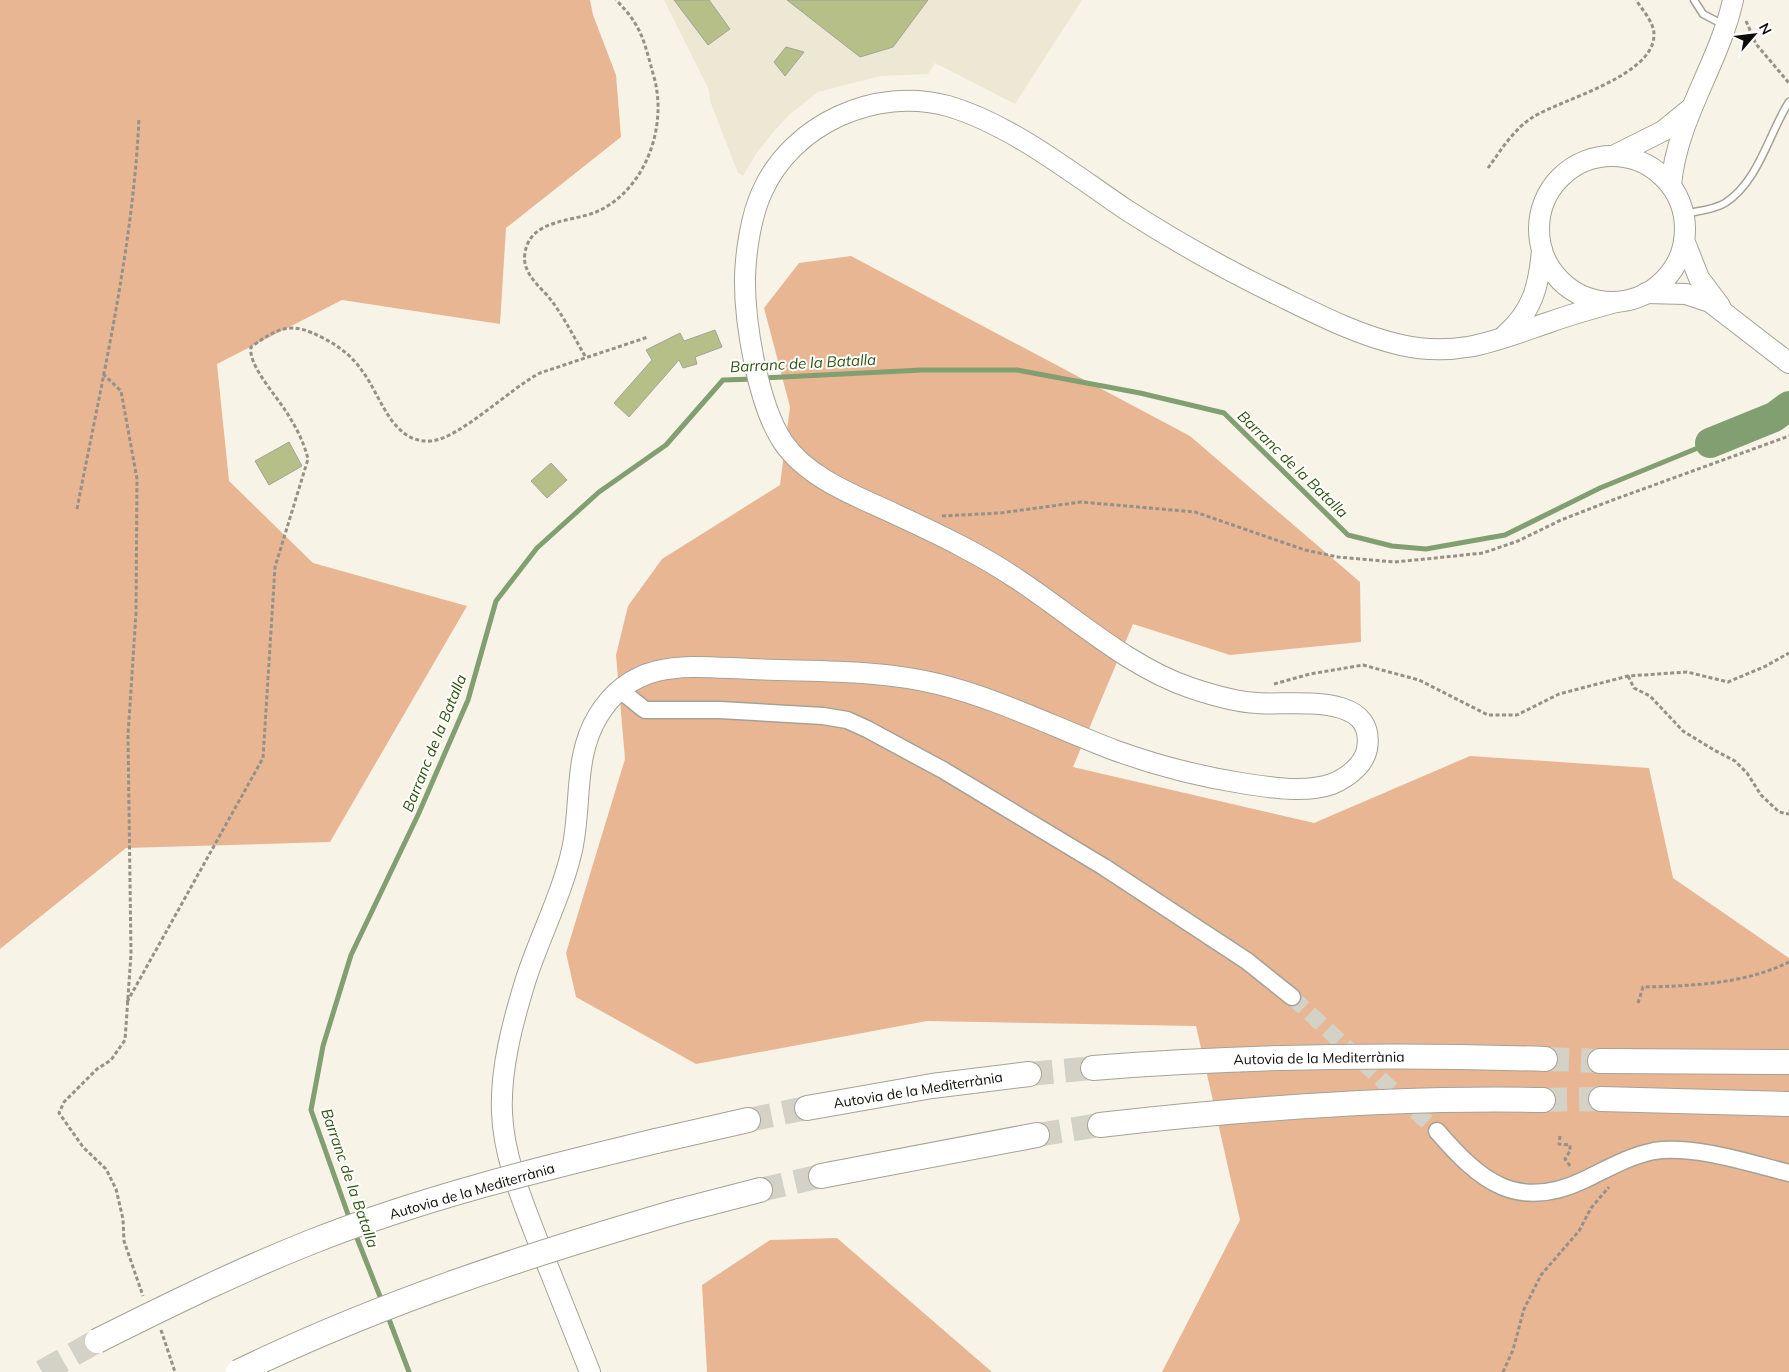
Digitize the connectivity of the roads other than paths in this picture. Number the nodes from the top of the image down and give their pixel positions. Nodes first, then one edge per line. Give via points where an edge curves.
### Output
1 (1694, 0) edge
2 (1738, 7) edge
3 (1727, 27) junction
4 (1789, 102) edge
5 (1690, 109) junction
6 (1615, 155) junction
7 (1671, 185) junction
8 (1684, 214) junction
9 (1684, 240) junction
10 (1542, 248) junction
11 (1646, 293) junction
12 (1616, 302) junction
13 (1722, 310) junction
14 (1498, 341) junction
15 (1789, 363) edge
16 (620, 690) junction
17 (1292, 997) tunnel mouth
18 (1545, 1059) tunnel mouth
19 (1600, 1061) tunnel mouth
20 (1789, 1062) edge
21 (1094, 1068) tunnel mouth
22 (1029, 1074) tunnel mouth
23 (1601, 1099) tunnel mouth
24 (1543, 1100) tunnel mouth
25 (1789, 1104) edge
26 (807, 1108) tunnel mouth
27 (748, 1120) tunnel mouth
28 (1100, 1125) tunnel mouth
29 (1437, 1131) tunnel mouth
30 (1037, 1135) tunnel mouth
31 (1789, 1173) edge
32 (821, 1176) tunnel mouth
33 (760, 1190) tunnel mouth
34 (97, 1341) tunnel mouth
35 (238, 1372) edge
36 (590, 1372) edge

1 - 3 lane via 1703,14
2 - 3 main road
3 - 5 main road
4 - 8 lane via 1740,190 1725,203
5 - 6 main road via 1663,131
5 - 7 main road via 1678,146
6 - 7 main road via 1646,164
6 - 10 main road via 1578,164 1559,179 1545,199 1542,211
7 - 8 main road
8 - 9 main road
9 - 11 main road via 1672,271
9 - 13 main road via 1699,278
10 - 12 main road via 1554,273 1564,283 1588,298
10 - 14 main road via 1538,287 1528,309
11 - 12 main road
11 - 13 main road via 1686,294
12 - 14 main road
13 - 15 main road
14 - 16 main road via 1446,351 1394,344 1362,333 1227,270 994,126 949,106 885,101 843,114 798,143 778,165 759,196 750,234 745,279 756,366 766,408 783,442 807,469 993,563 1137,662 1183,686 1254,703 1323,704 1348,710 1364,730 1367,739 1365,756 1348,775 1326,786 1281,788 1216,779 1162,766 974,694 904,676 681,667 656,670
16 - 17 street via 645,710 720,710 823,716 847,720 867,729 936,766 1104,867 1239,956
16 - 36 main road via 599,713 587,740 571,852 526,978 505,1066 502,1094 502,1124 508,1159
18 - 21 highway, Autovia de la Mediterrània via 1351,1055 1180,1061
19 - 20 highway
22 - 26 highway, Autovia de la Mediterrània via 932,1086
23 - 25 highway
24 - 28 highway via 1311,1105
27 - 34 highway, Autovia de la Mediterrània, bridge via 502,1180 358,1225 256,1264
29 - 31 street via 1463,1162 1500,1186 1522,1192 1542,1193 1564,1188 1629,1158 1655,1151 1679,1150
30 - 32 highway
33 - 35 highway, bridge via 566,1244 440,1286 350,1320

